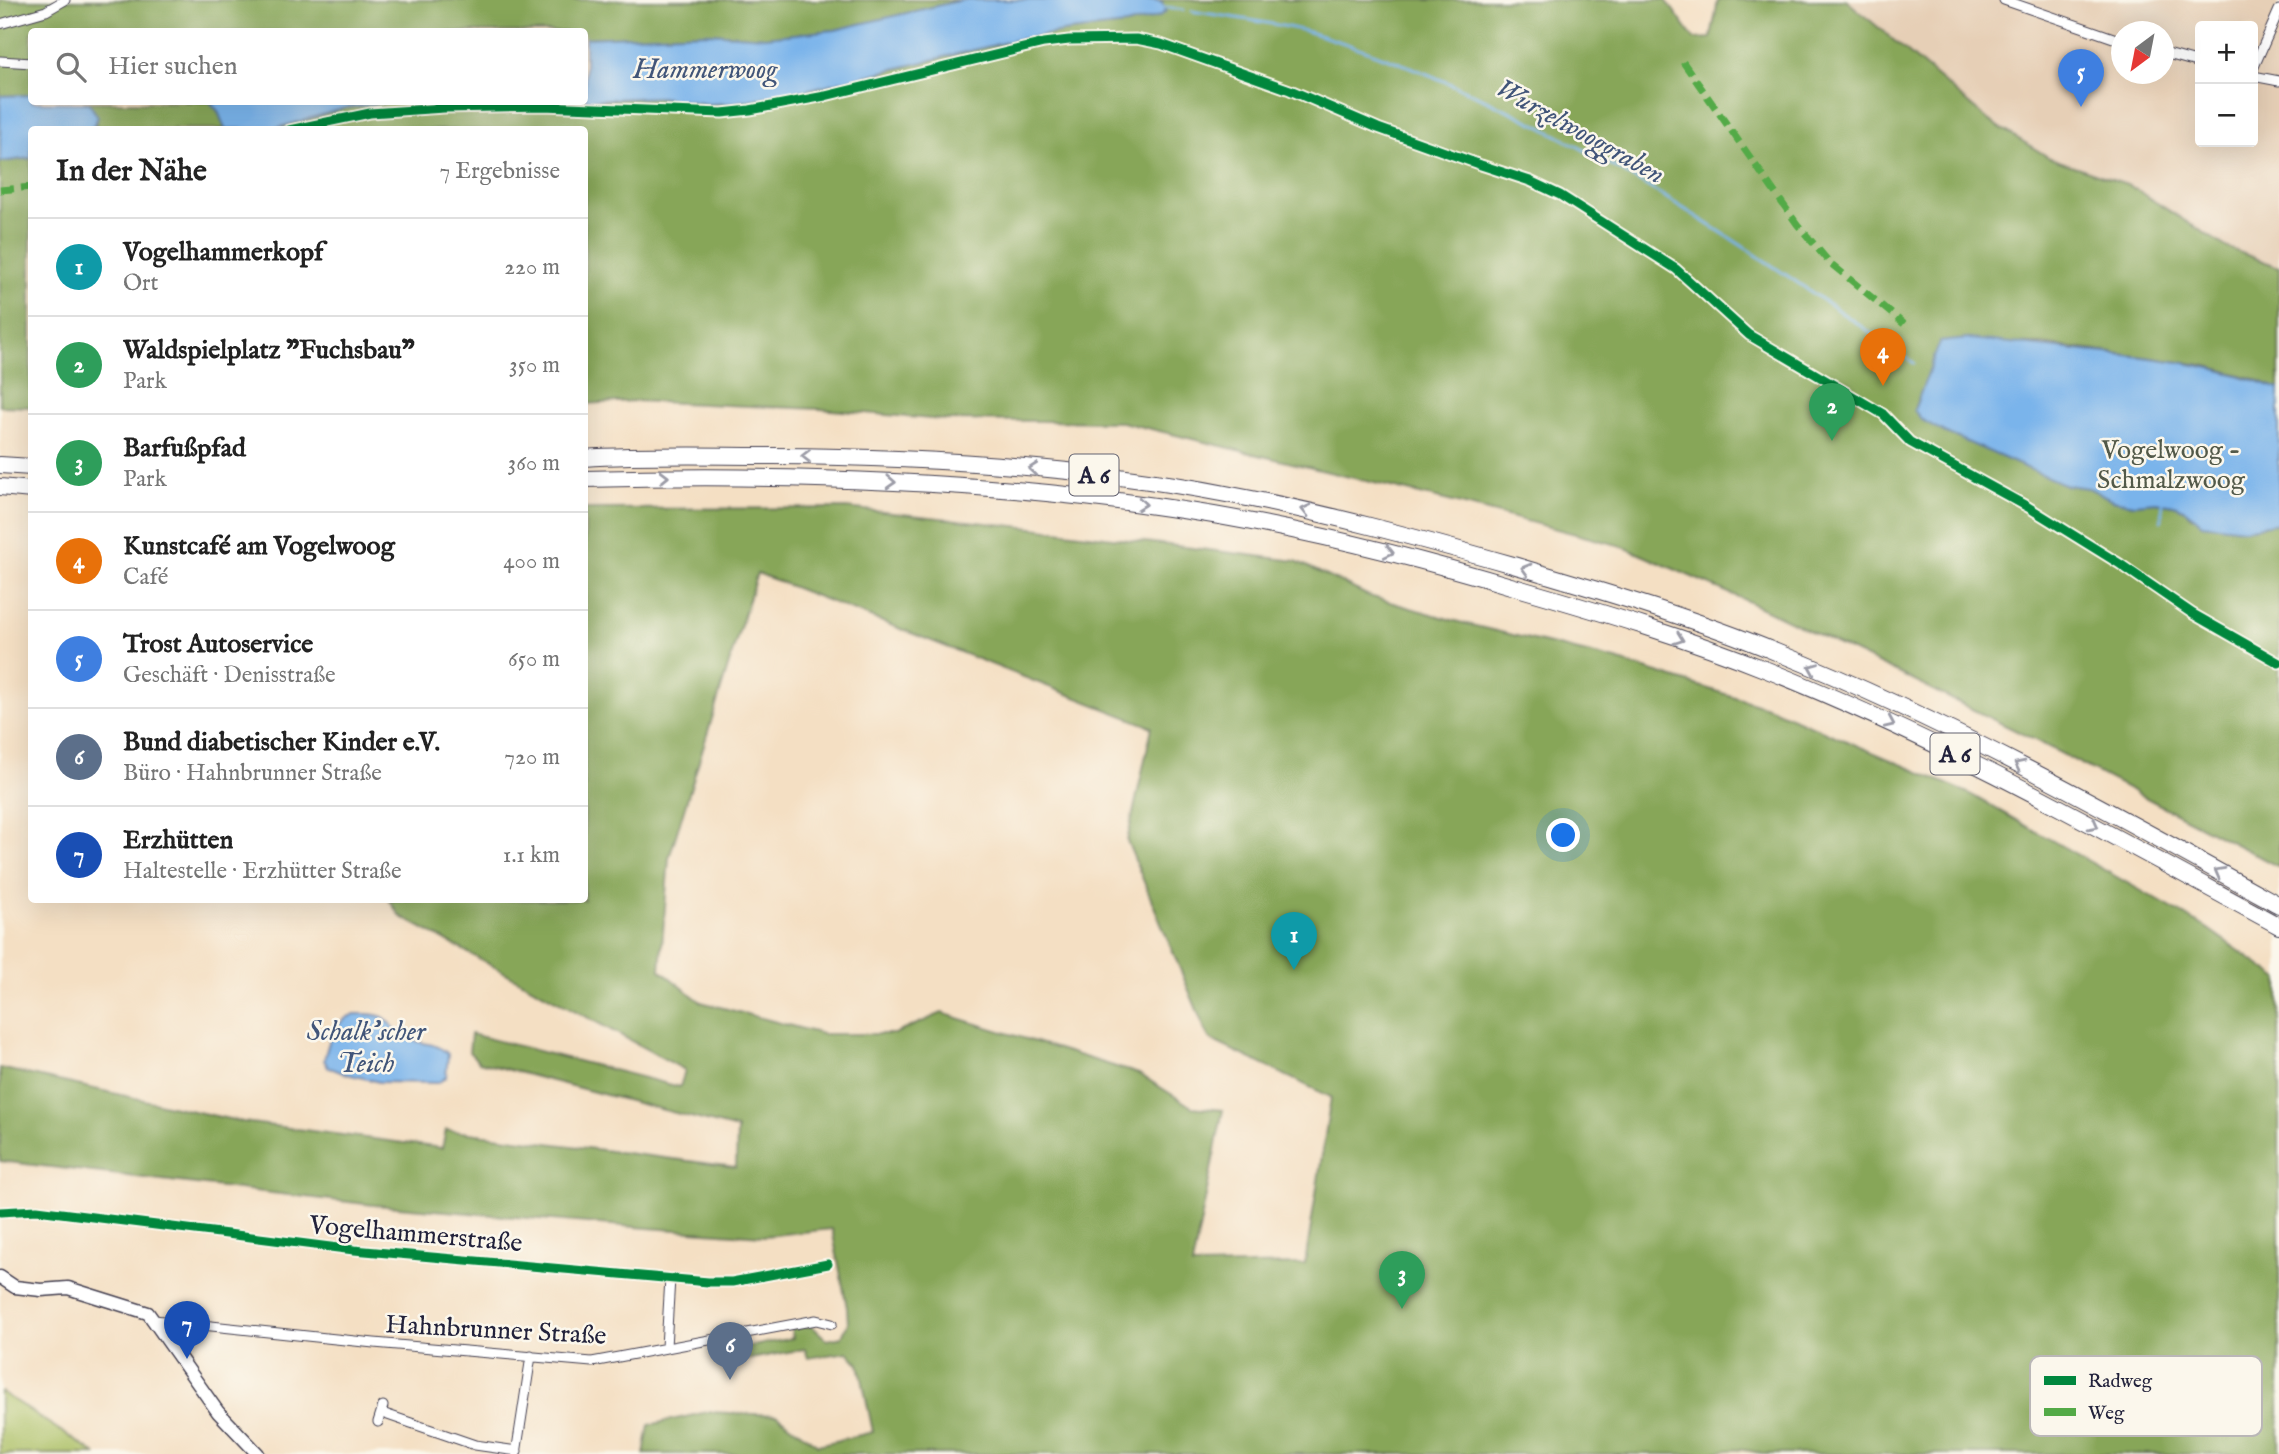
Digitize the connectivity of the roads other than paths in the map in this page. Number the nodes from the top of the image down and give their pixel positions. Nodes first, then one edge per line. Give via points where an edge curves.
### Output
1 (65, 0) edge
2 (2004, 0) edge
3 (2279, 10) edge
4 (0, 24) edge
5 (2111, 37) edge
6 (2174, 56) edge
7 (2258, 58) edge
8 (0, 61) edge
9 (2195, 62) edge
10 (28, 63) edge
11 (2258, 77) edge
12 (2279, 81) edge
13 (588, 458) edge
14 (0, 465) edge
15 (28, 467) edge
16 (588, 479) edge
17 (0, 487) edge
18 (28, 490) edge
19 (2279, 905) edge
20 (2279, 926) edge
21 (0, 1212) edge
22 (828, 1264) dead end
23 (0, 1277) edge
24 (670, 1278) junction
25 (154, 1320) junction
26 (832, 1324) dead end
27 (666, 1348) junction
28 (531, 1356) junction
29 (381, 1414) dead end
30 (516, 1453) edge
31 (258, 1454) edge

1 - 4 street via 46,11
2 - 5 street
3 - 7 street
6 - 9 street
8 - 10 street
11 - 12 street
19 -> 13 highway, A 6 via 2059,785 1909,710 1773,651 1592,588 1309,510 1150,482 962,463 835,457
14 - 15 highway
16 -> 20 highway, A 6 via 727,476 960,485 1153,505 1431,562 1615,616 1766,670 1899,727 2031,791
17 - 18 highway
21 - 24 street, Vogelhammerstraße via 37,1210 354,1250
22 - 24 street, Vogelhammerstraße via 732,1282
23 - 25 street via 26,1289 84,1292 148,1313
24 - 27 street
25 - 28 street, Hahnbrunner Straße
25 - 31 street via 218,1412
26 - 27 street, Hahnbrunner Straße via 816,1320
27 - 28 street, Hahnbrunner Straße via 592,1362
28 - 30 street
29 - 30 street via 475,1445

